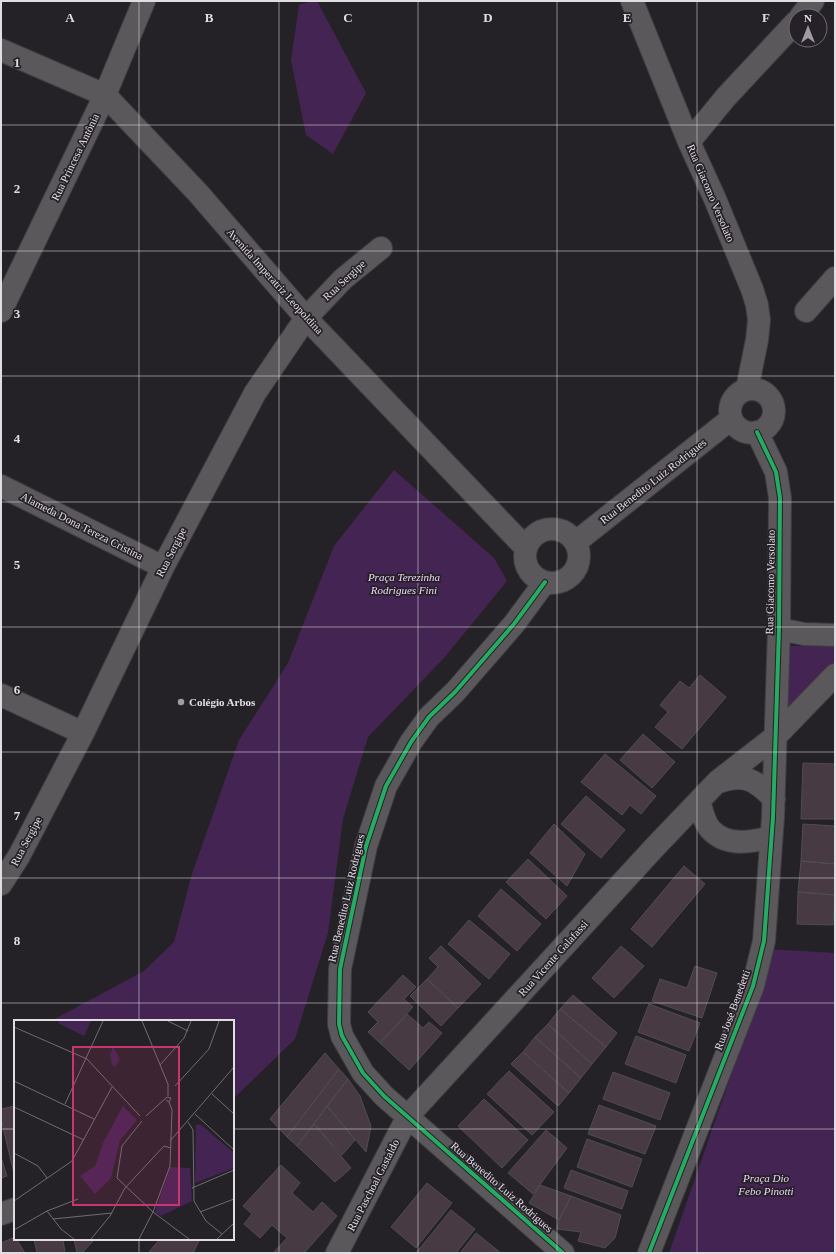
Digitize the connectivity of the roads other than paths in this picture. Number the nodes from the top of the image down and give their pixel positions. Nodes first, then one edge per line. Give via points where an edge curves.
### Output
1 (144, 1) edge
2 (632, 1) edge
3 (788, 31) edge
4 (1, 50) edge
5 (105, 95) junction
6 (689, 142) junction
7 (381, 248) dead end
8 (835, 278) edge
9 (1, 311) edge
10 (806, 311) dead end
11 (306, 318) junction
12 (747, 389) junction
13 (731, 419) junction
14 (757, 432) junction
15 (1, 486) edge
16 (576, 542) junction
17 (526, 547) junction
18 (163, 567) junction
19 (545, 582) junction
20 (779, 629) junction
21 (835, 635) edge
22 (835, 675) edge
23 (1, 695) edge
24 (83, 733) junction
25 (776, 736) junction
26 (716, 783) junction
27 (774, 799) junction
28 (699, 801) junction
29 (771, 837) junction
30 (1, 884) edge
31 (408, 1116) junction
32 (14, 1209) edge
33 (1, 1214) edge
34 (337, 1253) edge
35 (563, 1253) edge
36 (649, 1253) edge

1 - 5 street, Rua Princesa Antônia
2 - 6 street, Rua Giacomo Versolato
3 - 6 street via 726,97
4 - 5 street, Avenida Imperatriz Leopoldina
5 - 9 street, Rua Princesa Antônia
5 - 11 street, Avenida Imperatriz Leopoldina via 198,193
6 - 12 street, Rua Giacomo Versolato via 715,199 757,305 757,340
7 - 11 street, Rua Sergipe via 343,279
8 - 10 street
11 - 17 street, Avenida Imperatriz Leopoldina
11 - 18 street, Rua Sergipe via 255,394
12 - 13 street via 734,397 729,412
12 - 14 street via 760,390 771,399 774,406 772,420 763,430
13 - 14 street via 741,430
13 - 16 street, Rua Benedito Luiz Rodrigues
14 - 20 street, Rua Giacomo Versolato via 776,472 780,498
15 - 18 street, Alameda Dona Tereza Cristina
16 - 17 street via 563,530 554,528 536,532
16 - 19 street via 579,560 576,569 570,576 554,583
17 - 19 street via 524,556 528,568 536,578
18 - 24 street, Rua Sergipe
19 - 31 street, Rua Benedito Luiz Rodrigues via 514,624 455,692 429,717 411,742 386,786 366,846 340,969 339,1024 342,1036 363,1073 384,1096
20 - 21 street via 804,634
20 - 25 street, Rua Giacomo Versolato
22 - 25 street
23 - 24 street
24 - 30 street, Rua Sergipe
25 - 26 street
25 - 27 street, Rua José Benedetti
26 - 27 street via 730,778 753,780
26 - 28 street
27 - 29 street, Rua José Benedetti
28 - 29 street via 705,821 711,830 723,839 737,842
28 - 31 street, Rua Vicente Galafassi
29 - 36 street, Rua José Benedetti via 764,941 753,986
31 - 34 street, Rua Paschoal Gastaldo
31 - 35 street, Rua Benedito Luiz Rodrigues
32 - 33 street

